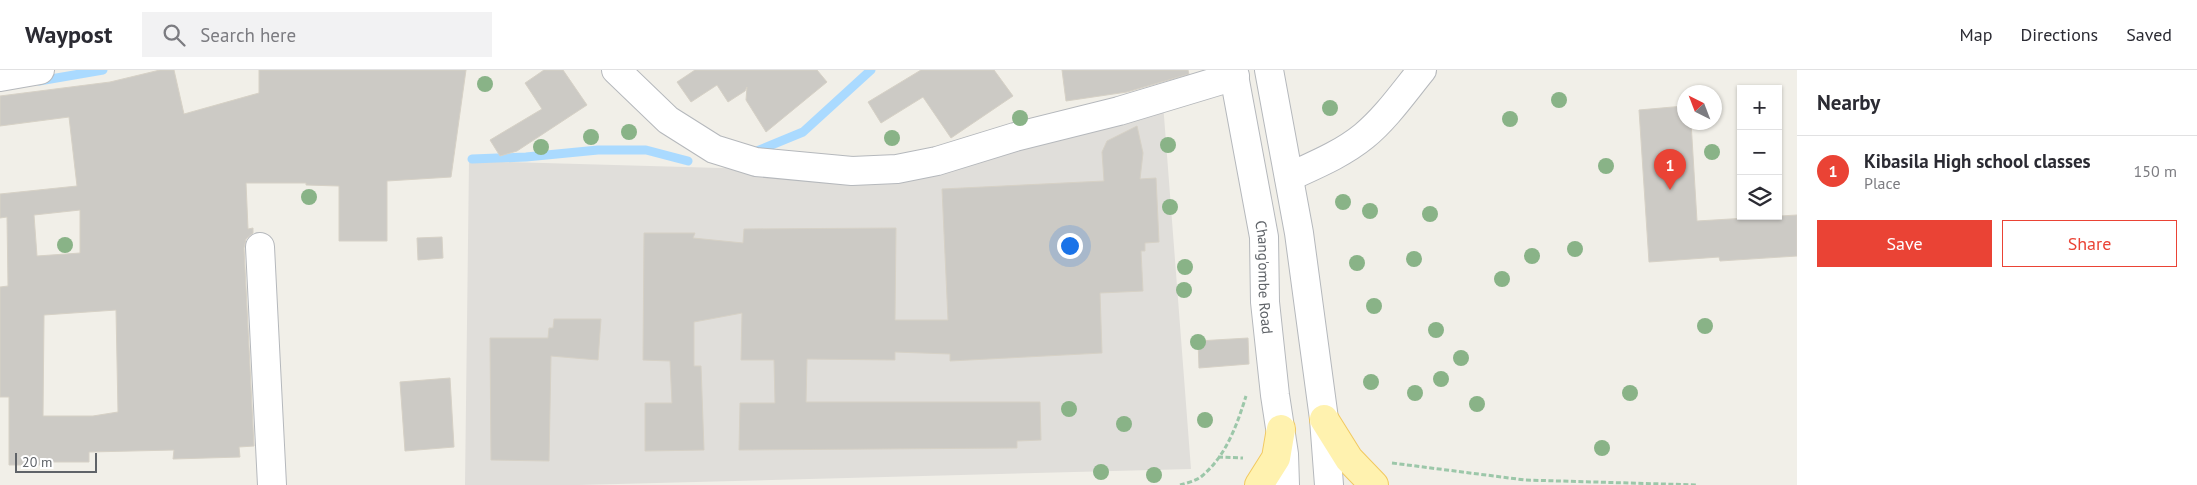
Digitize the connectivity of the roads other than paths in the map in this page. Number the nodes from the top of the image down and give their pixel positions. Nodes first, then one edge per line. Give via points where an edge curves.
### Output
1 (40, 70) edge
2 (616, 70) edge
3 (1269, 70) edge
4 (1422, 70) edge
5 (1234, 73) edge
6 (0, 77) edge
7 (1290, 177) junction
8 (260, 247) dead end
9 (1324, 419) junction
10 (1281, 429) junction
11 (272, 485) edge
12 (1258, 485) edge
13 (1285, 485) edge
14 (1329, 485) edge
15 (1374, 485) edge

1 - 6 street
2 - 5 street via 668,120 714,149 756,162 852,171 897,169 937,161 1119,111
3 - 7 street
4 - 7 street via 1364,136 1328,159
5 - 10 street, Chang'ombe Road via 1264,237 1265,302
7 - 9 street
8 - 11 street
9 - 14 street
9 - 15 main road via 1349,459
10 - 12 main road via 1276,458
10 - 13 street, Chang'ombe Road

